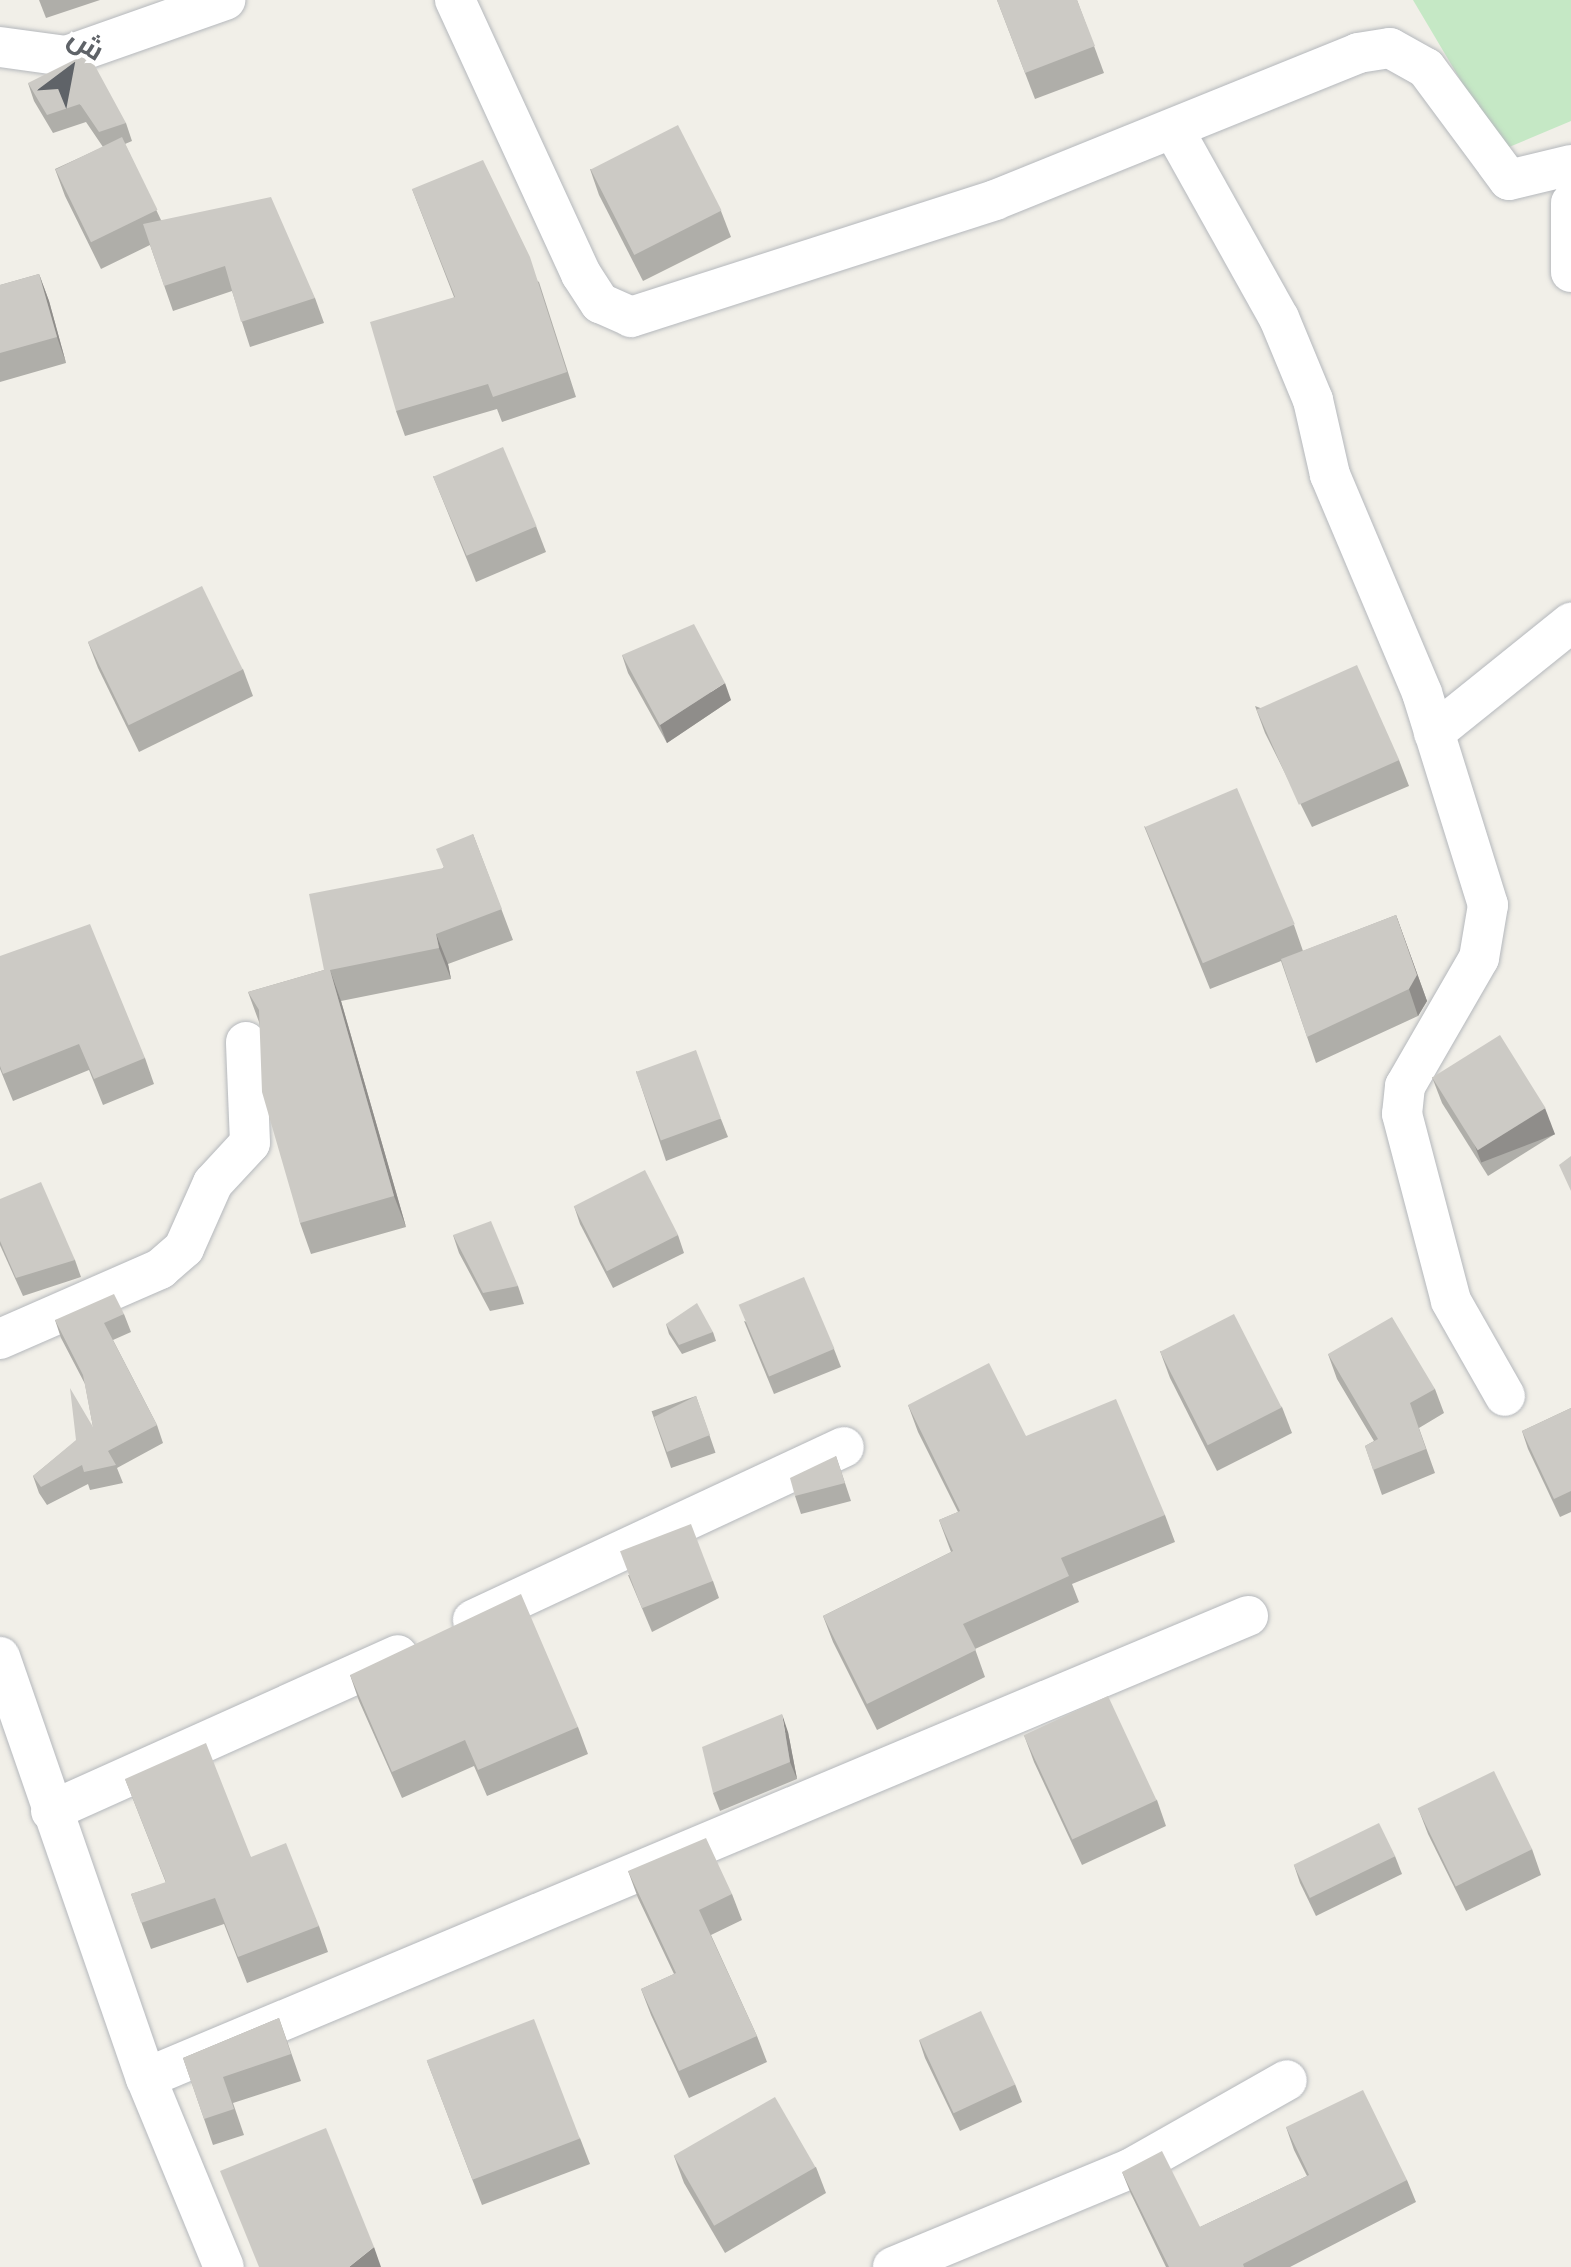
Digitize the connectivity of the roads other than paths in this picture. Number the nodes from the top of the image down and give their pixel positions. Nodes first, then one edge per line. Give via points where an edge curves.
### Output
1 (225, 0) edge
2 (455, 0) edge
3 (2, 43) edge
4 (1175, 132) junction
5 (1571, 167) edge
6 (1571, 203) edge
7 (1571, 272) edge
8 (1571, 623) edge
9 (1434, 733) junction
10 (246, 1042) dead end
11 (0, 1339) edge
12 (1505, 1396) dead end
13 (844, 1447) dead end
14 (1248, 1616) dead end
15 (0, 1657) edge
16 (50, 1811) junction
17 (146, 2078) junction
18 (1287, 2080) dead end
19 (224, 2267) edge
20 (893, 2267) edge

1 - 3 street via 66,56
2 - 4 street via 582,274 600,303 630,316 892,236
4 - 5 street via 1390,48 1426,68 1509,180
4 - 9 street via 1279,318 1330,475
6 - 7 street
8 - 9 street
9 - 12 street via 1488,927 1405,1086 1402,1114 1451,1301
10 - 11 street via 250,1143 212,1182 184,1248 160,1268
13 - 16 street via 150,1773
14 - 17 street
15 - 16 street
16 - 17 street
17 - 19 street
18 - 20 street via 1130,2168

